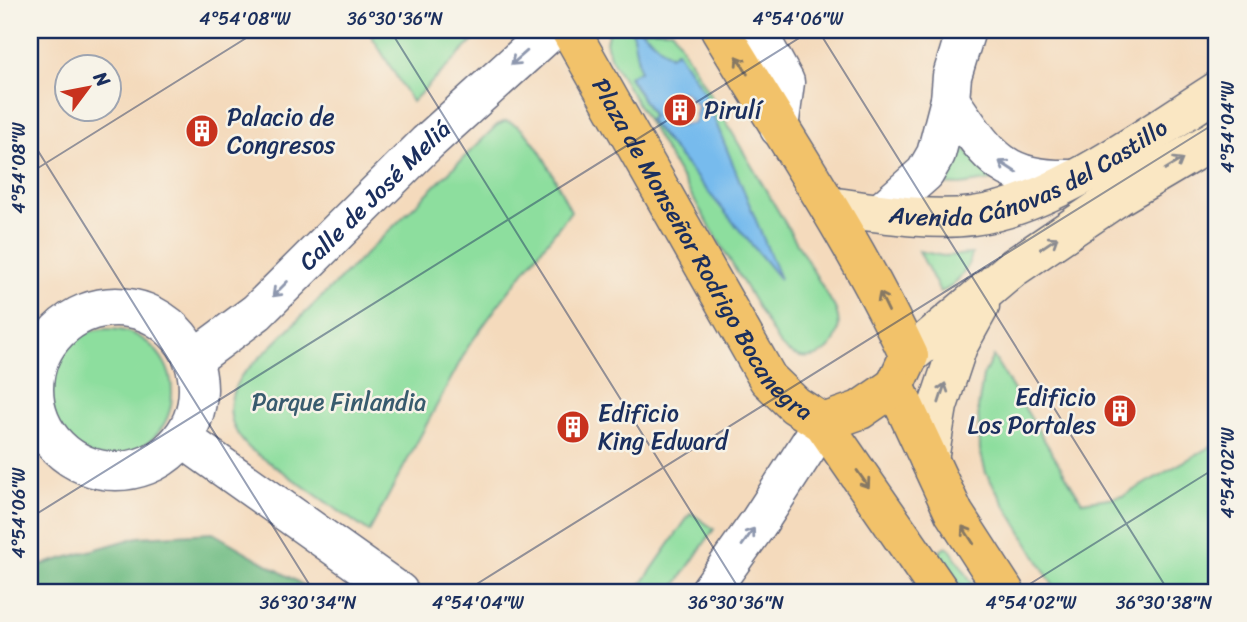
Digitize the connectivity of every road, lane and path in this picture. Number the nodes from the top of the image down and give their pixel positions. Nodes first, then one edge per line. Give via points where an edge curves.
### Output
1 (552, 30) edge
2 (570, 30) edge
3 (587, 30) edge
4 (720, 30) edge
5 (756, 30) edge
6 (966, 30) edge
7 (595, 75) junction
8 (1217, 91) edge
9 (950, 100) junction
10 (779, 128) junction
11 (1217, 138) edge
12 (1073, 179) junction
13 (829, 206) junction
14 (881, 212) junction
15 (994, 283) junction
16 (195, 359) junction
17 (34, 361) edge
18 (902, 371) junction
19 (823, 423) junction
20 (38, 435) edge
21 (182, 438) junction
22 (929, 459) junction
23 (399, 592) edge
24 (709, 592) edge
25 (940, 592) edge
26 (1004, 592) edge

1 -> 16 street, Calle de José Meliá via 427,143 257,312
2 - 7 main road, Plaza de Monseñor Rodrigo Bocanegra
3 - 7 main road
10 -> 4 main road
5 - 10 street via 785,82
6 - 9 street
7 - 19 main road, Plaza de Monseñor Rodrigo Bocanegra via 768,379
8 - 12 main road, Avenida Cánovas del Castillo
12 -> 9 street via 1048,180 1007,168 976,138
9 - 14 street via 936,154 925,173
10 - 13 main road
15 -> 11 main road, Avenida Cánovas del Castillo via 1119,196
12 - 14 main road, Avenida Cánovas del Castillo via 1014,208 971,217
13 - 14 main road, Avenida Cánovas del Castillo
18 -> 13 main road via 880,295
15 - 18 main road, Avenida Cánovas del Castillo
22 -> 15 main road via 938,406 958,346
16 - 17 street via 169,327 146,313 120,307 94,310 69,321
16 - 21 street via 198,394 194,417
17 - 20 street
18 - 19 main road via 860,410
18 - 22 main road
24 -> 19 street
19 -> 25 main road
20 - 21 street via 88,467 114,471 140,468 164,457
21 - 23 street
26 -> 22 main road via 954,513

